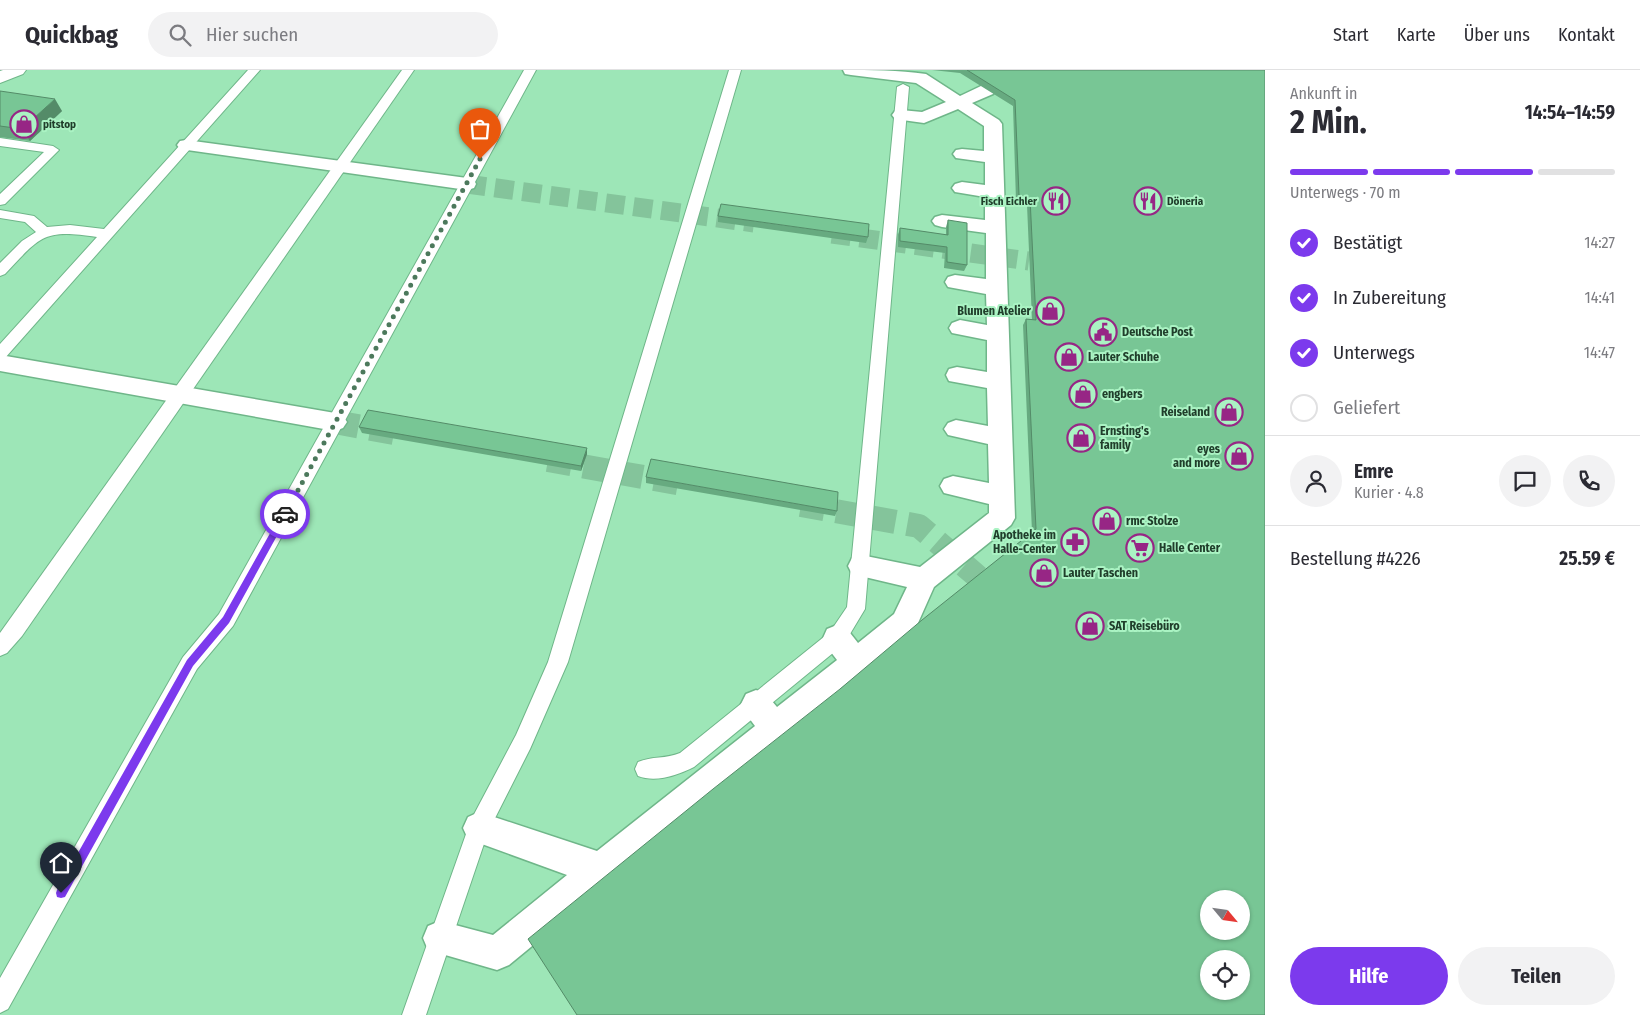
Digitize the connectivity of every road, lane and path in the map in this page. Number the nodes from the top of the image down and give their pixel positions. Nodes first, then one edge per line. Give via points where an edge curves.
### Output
1 (17, 70) edge
2 (254, 70) edge
3 (408, 70) edge
4 (530, 70) edge
5 (735, 70) edge
6 (851, 70) edge
7 (0, 78) edge
8 (904, 87) dead end
9 (979, 95) junction
10 (901, 115) junction
11 (0, 142) edge
12 (186, 145) junction
13 (962, 154) dead end
14 (994, 158) junction
15 (340, 166) junction
16 (467, 184) junction
17 (962, 188) dead end
18 (995, 192) junction
19 (0, 201) edge
20 (0, 214) edge
21 (942, 221) dead end
22 (996, 228) junction
23 (43, 231) junction
24 (107, 234) junction
25 (0, 271) edge
26 (955, 282) dead end
27 (997, 288) junction
28 (960, 328) dead end
29 (998, 334) junction
30 (0, 354) edge
31 (0, 363) edge
32 (957, 375) dead end
33 (999, 382) junction
34 (180, 395) junction
35 (335, 422) junction
36 (956, 429) dead end
37 (1000, 437) junction
38 (952, 486) dead end
39 (1001, 496) junction
40 (861, 566) junction
41 (924, 579) junction
42 (837, 638) junction
43 (0, 647) edge
44 (856, 662) junction
45 (756, 704) junction
46 (775, 728) junction
47 (645, 769) dead end
48 (479, 828) junction
49 (600, 869) junction
50 (440, 938) junction
51 (0, 1000) edge
52 (414, 1015) edge

1 - 7 street
2 - 12 lane
3 - 15 lane
4 - 16 lane
5 - 48 lane via 558,662 523,742
6 - 9 street via 920,78
8 - 10 lane
9 - 10 street via 924,118
9 - 14 street via 994,124
10 - 40 lane
11 - 19 lane via 53,150
12 - 15 street
12 - 24 lane
13 - 14 street
14 - 18 street
15 - 16 street
15 - 34 lane
16 - 35 lane
17 - 18 street
18 - 22 street
20 - 23 lane via 29,219
21 - 22 street
22 - 27 street
23 - 24 lane via 65,228
23 - 25 lane
24 - 30 lane
26 - 27 street
27 - 29 street
28 - 29 street
29 - 33 street
31 - 34 street
32 - 33 street
33 - 37 street
34 - 35 street
34 - 43 lane
35 - 51 lane via 226,620 190,663
36 - 37 street
37 - 39 street
38 - 39 street
39 - 41 street via 1002,518
40 - 41 street
40 - 42 lane via 856,609
41 - 44 street via 904,623
42 - 44 street
42 - 45 lane
44 - 46 street
45 - 46 street
45 - 47 lane via 687,760 675,766
46 - 49 street via 709,788
48 - 49 street
48 - 50 lane
49 - 50 street via 497,953
50 - 52 lane

